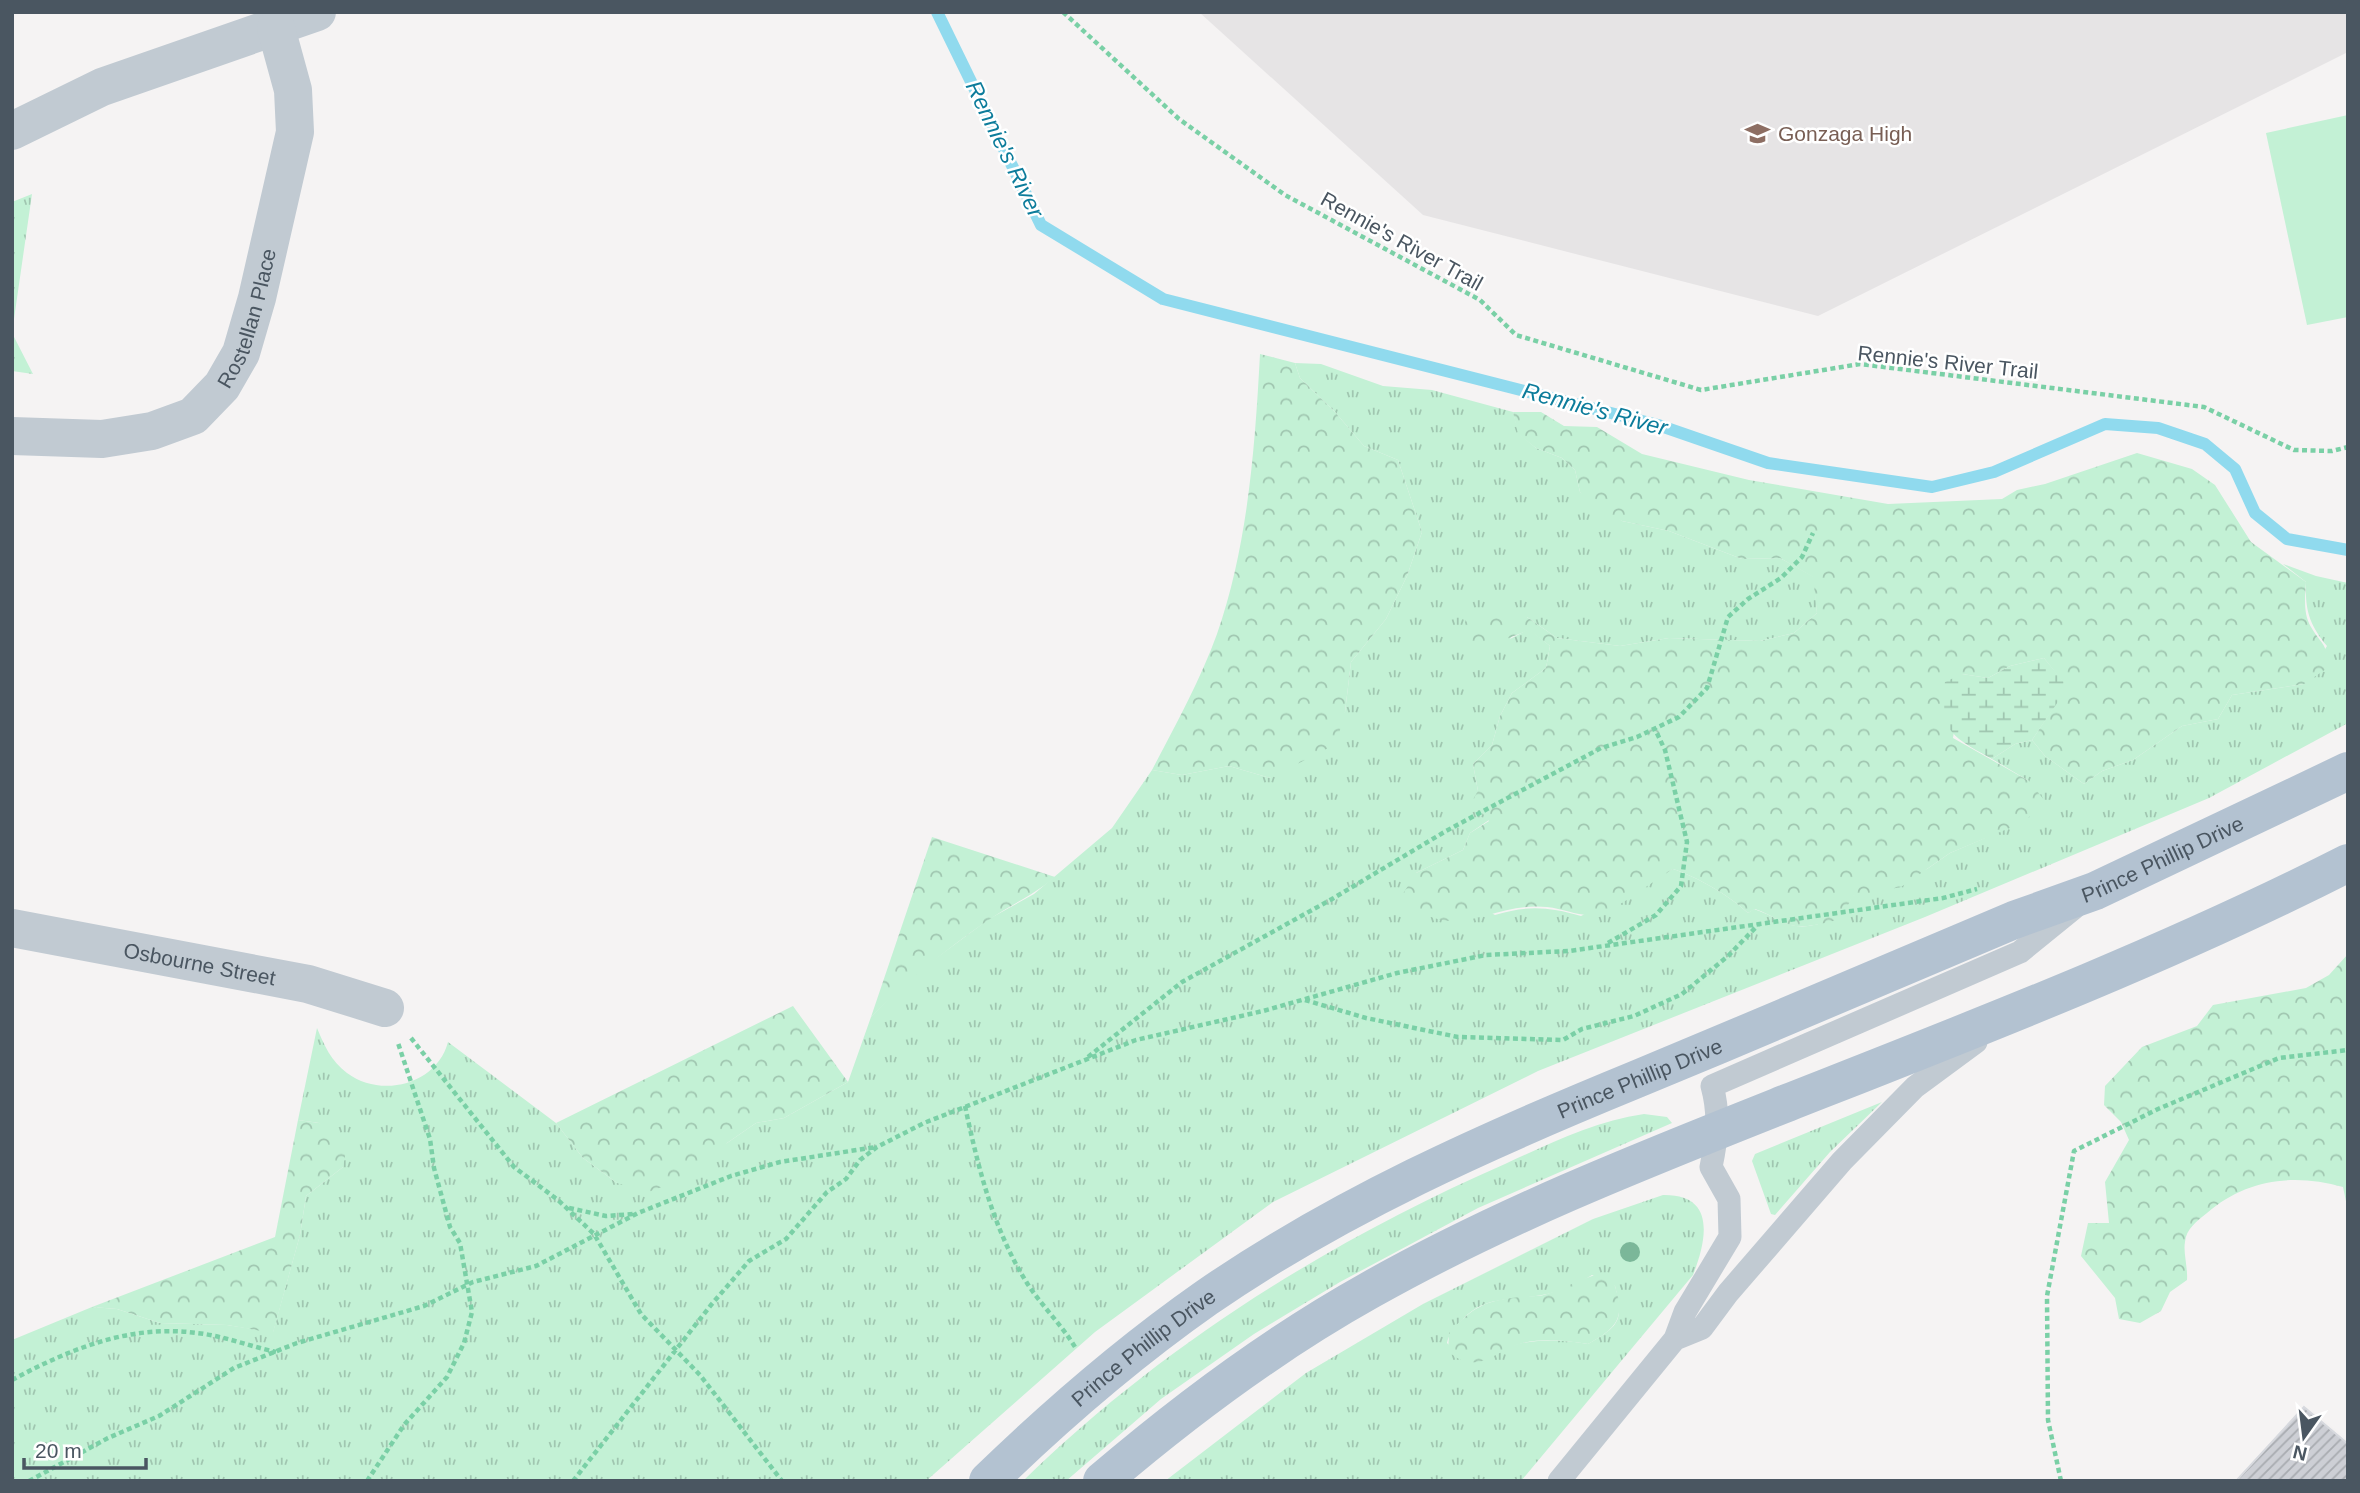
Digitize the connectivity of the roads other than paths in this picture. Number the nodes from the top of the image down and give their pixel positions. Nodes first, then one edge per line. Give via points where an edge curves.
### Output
1 (317, 12) edge
2 (276, 28) junction
3 (12, 131) edge
4 (12, 436) edge
5 (2348, 771) edge
6 (2348, 863) edge
7 (2095, 891) junction
8 (12, 928) edge
9 (385, 1008) road end
10 (2017, 1010) junction
11 (1718, 1130) junction
12 (1675, 1339) junction
13 (988, 1481) edge
14 (1102, 1481) edge
15 (1559, 1481) edge

1 - 2 street
2 - 3 street via 102,87
2 - 4 street, Rostellan Place via 293,90 295,132 257,298 241,353 222,386 193,416 152,431 102,439
5 - 7 main road, Prince Phillip Drive
6 - 10 main road
7 - 11 lane via 2020,952 1712,1086
7 - 13 main road, Prince Phillip Drive via 2014,920 1529,1122 1376,1197 1206,1298 1129,1357
8 - 9 street, Osbourne Street via 308,984
10 - 11 main road
10 - 12 lane via 1915,1087 1842,1161 1702,1328
11 - 12 lane via 1711,1167 1729,1199 1730,1237 1685,1312
11 - 14 main road via 1544,1204 1371,1289 1254,1365
12 - 15 lane

